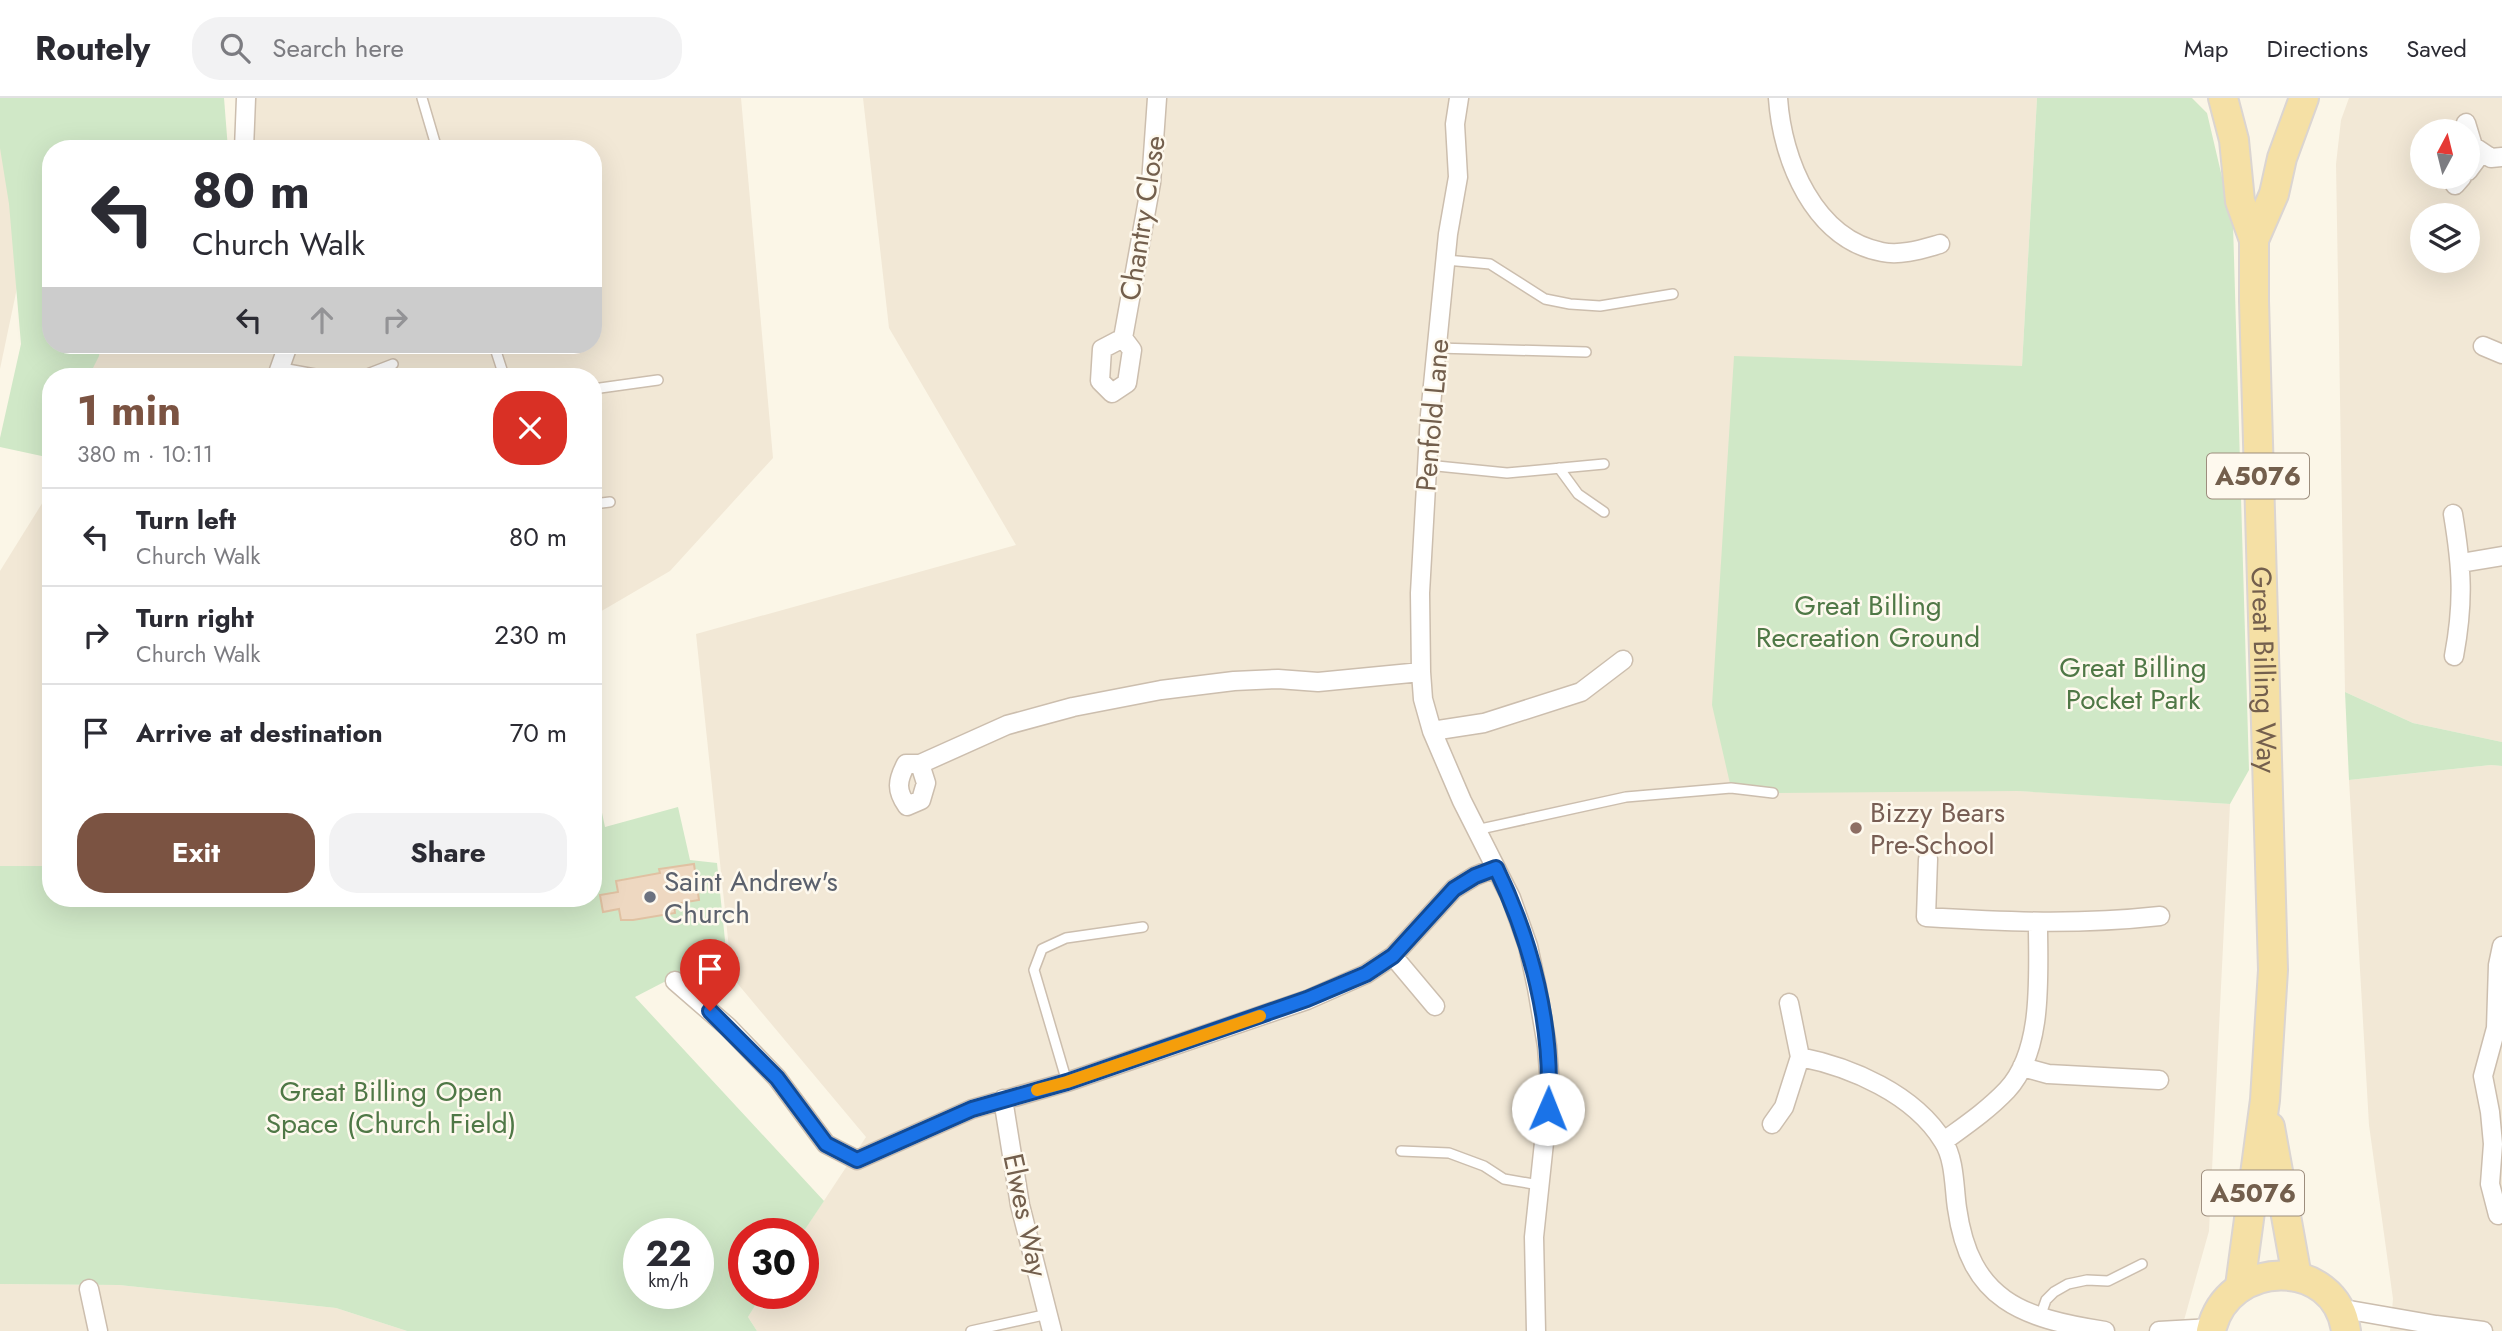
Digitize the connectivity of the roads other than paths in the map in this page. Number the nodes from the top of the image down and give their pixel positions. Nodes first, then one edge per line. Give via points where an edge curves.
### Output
1 (246, 98) edge
2 (422, 98) edge
3 (1157, 98) edge
4 (1460, 98) edge
5 (1778, 98) edge
6 (2223, 98) edge
7 (2304, 98) edge
8 (244, 140) edge
9 (434, 140) edge
10 (2482, 152) joint
11 (2480, 154) edge
12 (2502, 157) edge
13 (2254, 240) junction
14 (1940, 244) dead end
15 (1446, 260) junction
16 (1673, 294) dead end
17 (1123, 338) dead end
18 (2483, 346) dead end
19 (1437, 348) junction
20 (1586, 352) dead end
21 (2502, 354) edge
22 (393, 364) dead end
23 (383, 368) edge
24 (658, 380) dead end
25 (602, 388) edge
26 (1604, 464) dead end
27 (1427, 465) junction
28 (1559, 468) junction
29 (610, 502) dead end
30 (602, 503) edge
31 (1604, 512) dead end
32 (2453, 514) dead end
33 (2502, 556) edge
34 (2461, 563) junction
35 (2454, 656) dead end
36 (1623, 660) dead end
37 (1421, 672) junction
38 (1432, 731) junction
39 (920, 764) dead end
40 (1773, 793) dead end
41 (1476, 830) junction
42 (1928, 859) dead end
43 (1496, 868) junction
44 (2160, 916) dead end
45 (2038, 923) junction
46 (1143, 927) dead end
47 (2502, 946) edge
48 (1393, 956) junction
49 (675, 981) dead end
50 (1789, 1003) dead end
51 (1434, 1006) dead end
52 (2499, 1028) edge
53 (1800, 1057) junction
54 (2022, 1067) junction
55 (2159, 1080) dead end
56 (1067, 1082) junction
57 (1003, 1099) junction
58 (2265, 1100) junction
59 (1772, 1124) dead end
60 (1944, 1141) junction
61 (1401, 1151) dead end
62 (1539, 1185) junction
63 (2498, 1215) dead end
64 (2142, 1264) dead end
65 (2297, 1277) junction
66 (2240, 1286) junction
67 (89, 1289) dead end
68 (2040, 1318) junction
69 (2342, 1320) edge
70 (1050, 1323) edge
71 (2429, 1328) edge
72 (2074, 1329) edge
73 (2211, 1329) edge
74 (98, 1331) edge
75 (971, 1331) edge
76 (1536, 1331) edge
77 (2105, 1331) edge
78 (2159, 1331) edge
79 (2483, 1331) edge

1 - 8 street
2 - 9 lane
3 - 17 street, Chantry Close via 1151,183
4 - 15 street, Penfold Lane via 1455,124 1458,177
5 - 14 street via 1791,162 1806,196 1825,220 1857,244 1884,253
6 - 13 main road, Great Billing Way / A5076 via 2234,140 2240,201
7 - 13 main road, Great Billing Way / A5076
10 - 11 street
10 - 12 street via 2491,158
13 - 58 main road, Great Billing Way / A5076 via 2273,970
15 - 16 lane via 1490,264 1545,299 1570,304 1600,306
15 - 19 street, Penfold Lane
18 - 21 street
19 - 20 lane
19 - 27 street, Penfold Lane
22 - 23 lane
24 - 25 lane
26 - 28 lane
27 - 28 lane via 1507,472
27 - 37 street, Penfold Lane
28 - 31 lane via 1578,494
29 - 30 lane
32 - 34 street
33 - 34 street
34 - 35 street via 2461,615
36 - 38 street via 1580,692 1484,723
37 - 38 street, Penfold Lane
37 - 39 street via 1318,682 1234,681 1073,706 1007,725
38 - 41 street, Penfold Lane
40 - 41 lane via 1731,788 1626,797
41 - 43 street, Penfold Lane
42 - 45 street via 1926,917
43 - 48 street via 1454,889
43 - 62 street, Penfold Lane via 1528,946 1547,1046 1550,1086
44 - 45 street
45 - 54 street via 2034,1028
46 - 56 lane via 1066,938 1042,948 1034,970
47 - 52 street
48 - 51 street
48 - 56 street via 1366,974 1307,999
49 - 57 street via 777,1078 826,1144 857,1160
50 - 53 street
52 - 63 street via 2483,1076 2493,1144 2490,1184
53 - 59 street via 1784,1107
53 - 60 street via 1845,1069 1887,1090
54 - 55 street via 2048,1074
54 - 60 street via 2008,1089
56 - 57 street
57 - 70 street, Elwes Way via 1020,1205
58 - 65 main road, Great Billing Way / A5076
58 - 66 main road, Great Billing Way / A5076
60 - 68 street via 1961,1237 1974,1266 2008,1303
61 - 62 lane via 1449,1153 1504,1179
62 - 76 street, Penfold Lane via 1534,1237
64 - 68 lane via 2108,1281 2068,1284 2046,1300
65 - 66 main road via 2277,1274
65 - 69 main road via 2327,1294
66 - 73 main road via 2227,1297
67 - 74 street
68 - 72 street
69 - 71 street
70 - 75 lane
71 - 79 street
72 - 77 street
73 - 78 street

